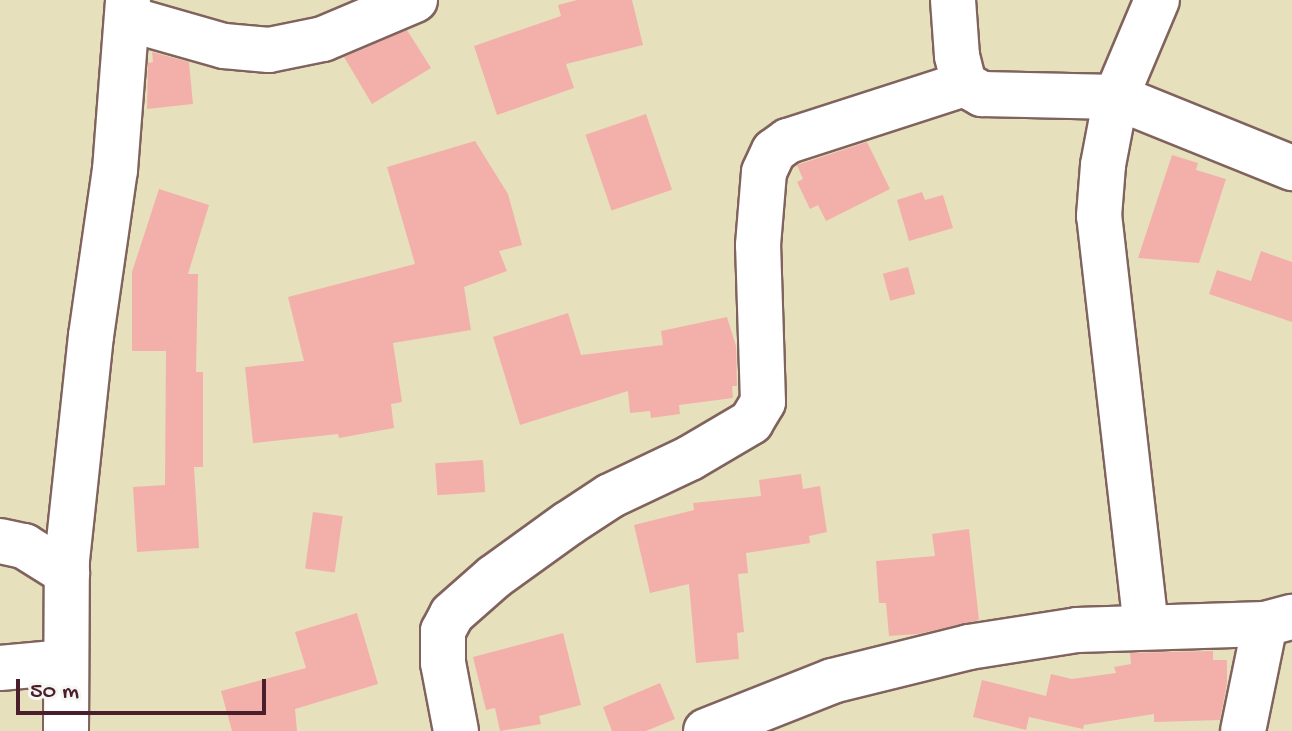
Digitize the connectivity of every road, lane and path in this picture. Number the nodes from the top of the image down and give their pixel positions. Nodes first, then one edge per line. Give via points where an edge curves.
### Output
1 (415, 0) edge
2 (953, 0) edge
3 (1157, 0) edge
4 (128, 10) edge
5 (964, 84) junction
6 (1116, 97) junction
7 (1287, 152) edge
8 (72, 509) junction
9 (12, 544) edge
10 (67, 573) junction
11 (1278, 620) edge
12 (1146, 627) junction
13 (66, 662) junction
14 (0, 668) edge
15 (66, 731) edge
16 (456, 731) edge
17 (706, 731) edge
18 (1243, 731) edge

1 - 4 street via 323,39 269,50 224,46
2 - 5 street
3 - 6 street
4 - 8 street via 115,170
5 - 6 street via 982,94
5 - 16 street via 788,141 774,151 764,172 758,245 763,402 751,422 610,496 494,577 452,614 443,631 443,663
6 - 7 street
6 - 12 street via 1099,216
8 - 9 street
8 - 10 street
9 - 10 street
10 - 13 street
11 - 12 street
11 - 18 street
12 - 17 street via 1077,630 969,647 832,681
13 - 14 street
13 - 15 street

